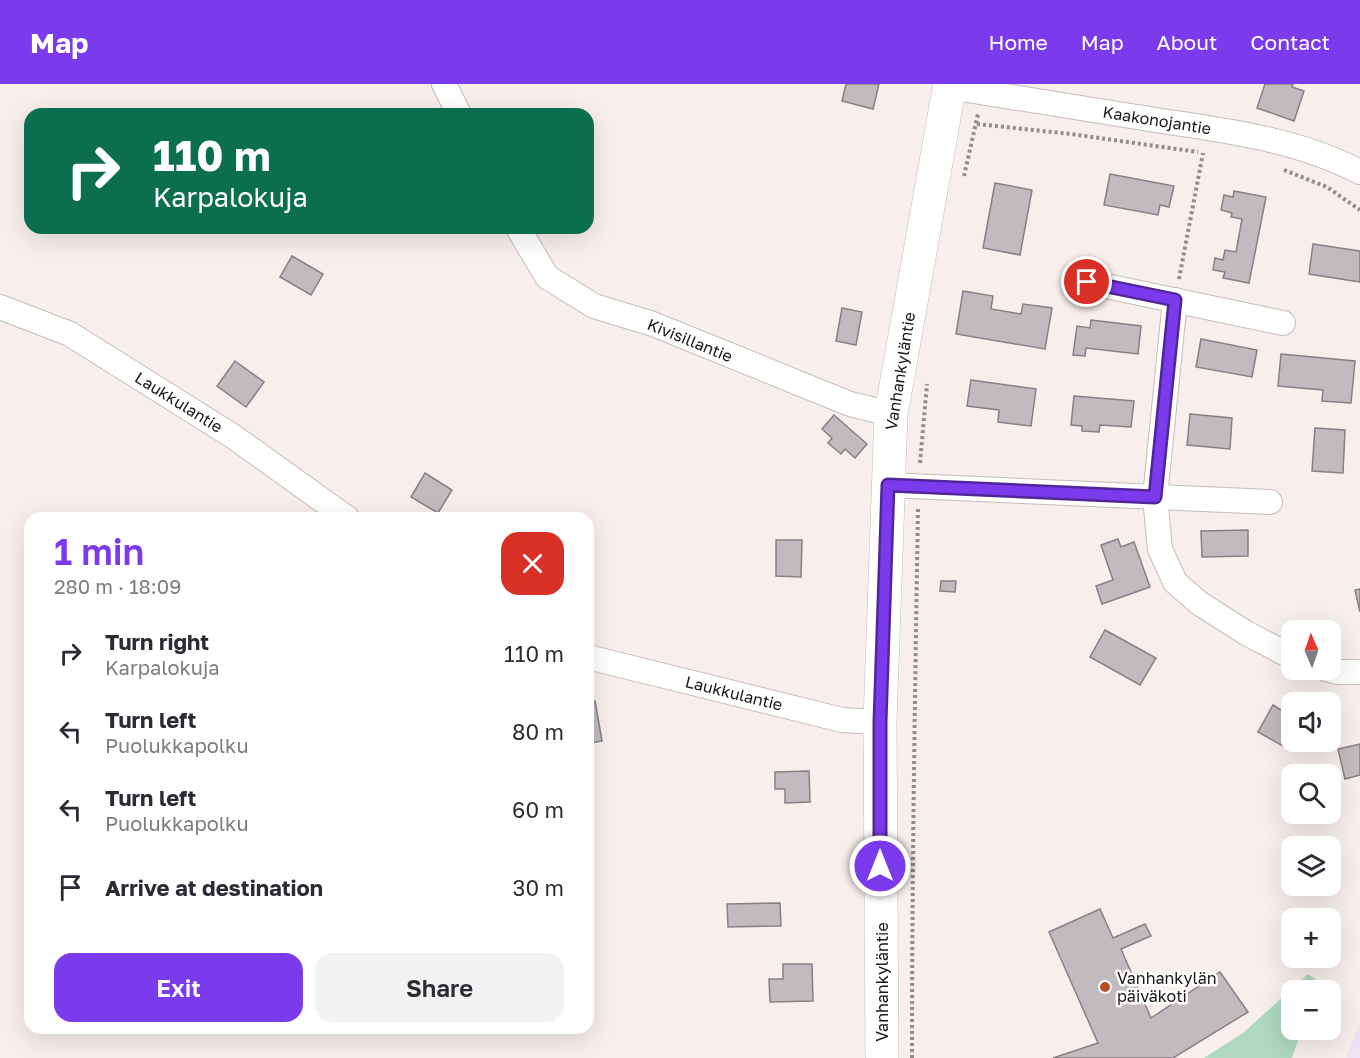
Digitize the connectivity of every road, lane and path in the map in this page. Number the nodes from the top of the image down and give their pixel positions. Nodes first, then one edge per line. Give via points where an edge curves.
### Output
1 (444, 84) edge
2 (950, 86) edge
3 (982, 93) junction
4 (456, 108) edge
5 (977, 124) junction
6 (1203, 153) junction
7 (1214, 155) dead end
8 (1277, 167) dead end
9 (1360, 172) edge
10 (963, 180) dead end
11 (1360, 210) edge
12 (522, 234) edge
13 (1087, 282) dead end
14 (1175, 300) junction
15 (0, 307) edge
16 (1283, 323) dead end
17 (928, 374) dead end
18 (891, 414) junction
19 (903, 485) junction
20 (1155, 497) junction
21 (1270, 502) dead end
22 (339, 512) edge
23 (1281, 651) edge
24 (594, 658) edge
25 (1341, 672) edge
26 (1360, 672) edge
27 (880, 722) junction
28 (882, 1058) edge
29 (912, 1058) edge

1 - 4 street
2 - 3 street, Kaakonojantie
2 - 18 street, Vanhankyläntie
3 - 5 path
3 - 9 street, Kaakonojantie via 1281,142 1322,154
5 - 6 path
5 - 10 path
6 - 7 path
6 - 14 path
8 - 11 path via 1327,187
12 - 18 street, Kivisillantie via 547,277 594,306 653,324 850,404
13 - 14 street
14 - 16 street
14 - 20 street
15 - 22 street, Laukkulantie via 70,334 234,437
17 - 19 path
18 - 19 street, Vanhankyläntie
19 - 20 street
19 - 27 street, Vanhankyläntie
19 - 29 path via 912,843
20 - 21 street
20 - 23 street via 1160,549 1175,582 1199,603
24 - 27 street, Laukkulantie via 842,720
25 - 26 street
27 - 28 street, Vanhankyläntie

